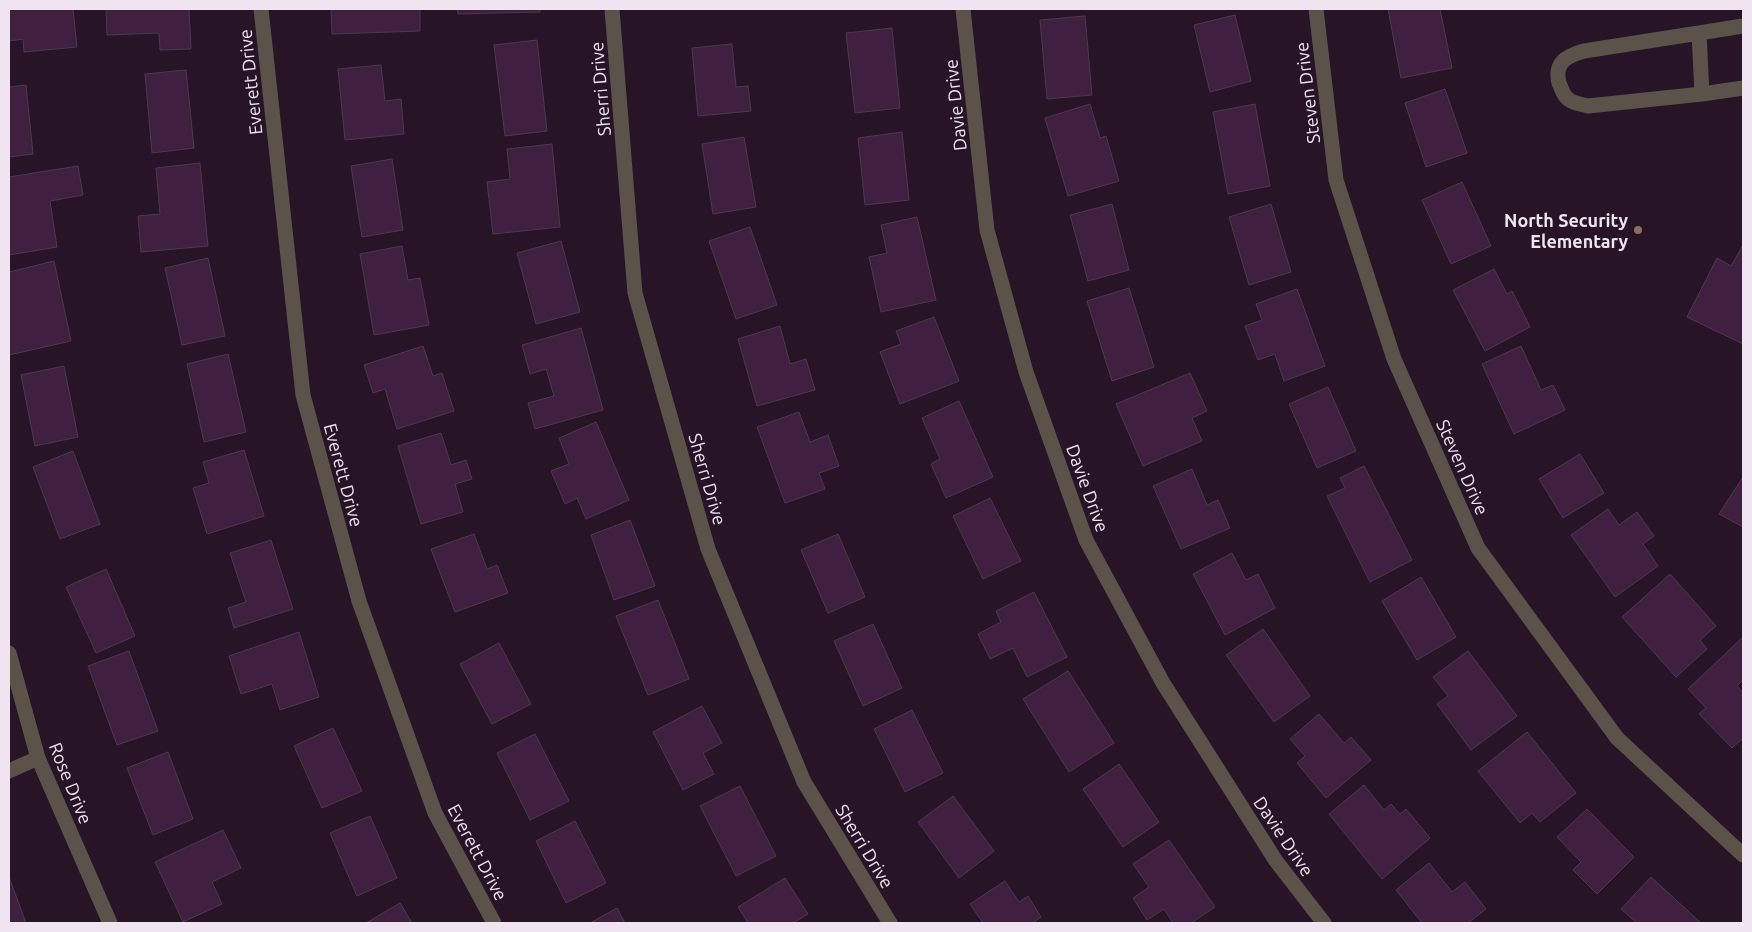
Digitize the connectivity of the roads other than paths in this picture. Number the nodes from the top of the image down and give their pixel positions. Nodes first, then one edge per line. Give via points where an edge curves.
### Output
1 (261, 9) edge
2 (612, 9) edge
3 (963, 9) edge
4 (1316, 9) edge
5 (1743, 26) edge
6 (1699, 33) junction
7 (1743, 88) edge
8 (1702, 94) junction
9 (9, 653) edge
10 (38, 758) junction
11 (9, 771) edge
12 (1743, 855) edge
13 (110, 923) edge
14 (494, 923) edge
15 (890, 923) edge
16 (1324, 923) edge

1 - 14 street, Everett Drive via 303,394 359,601 435,813
2 - 15 street, Sherri Drive via 635,292 708,549 804,782
3 - 16 street, Davie Drive via 987,230 1026,372 1086,540 1163,683 1276,861
4 - 12 street, Steven Drive via 1336,180 1394,360 1478,548 1617,738
5 - 6 street
6 - 8 street
6 - 8 street via 1584,50 1570,55 1561,63 1557,74 1565,97 1588,106
7 - 8 street
9 - 10 street, Rose Drive
10 - 11 street
10 - 13 street, Rose Drive

